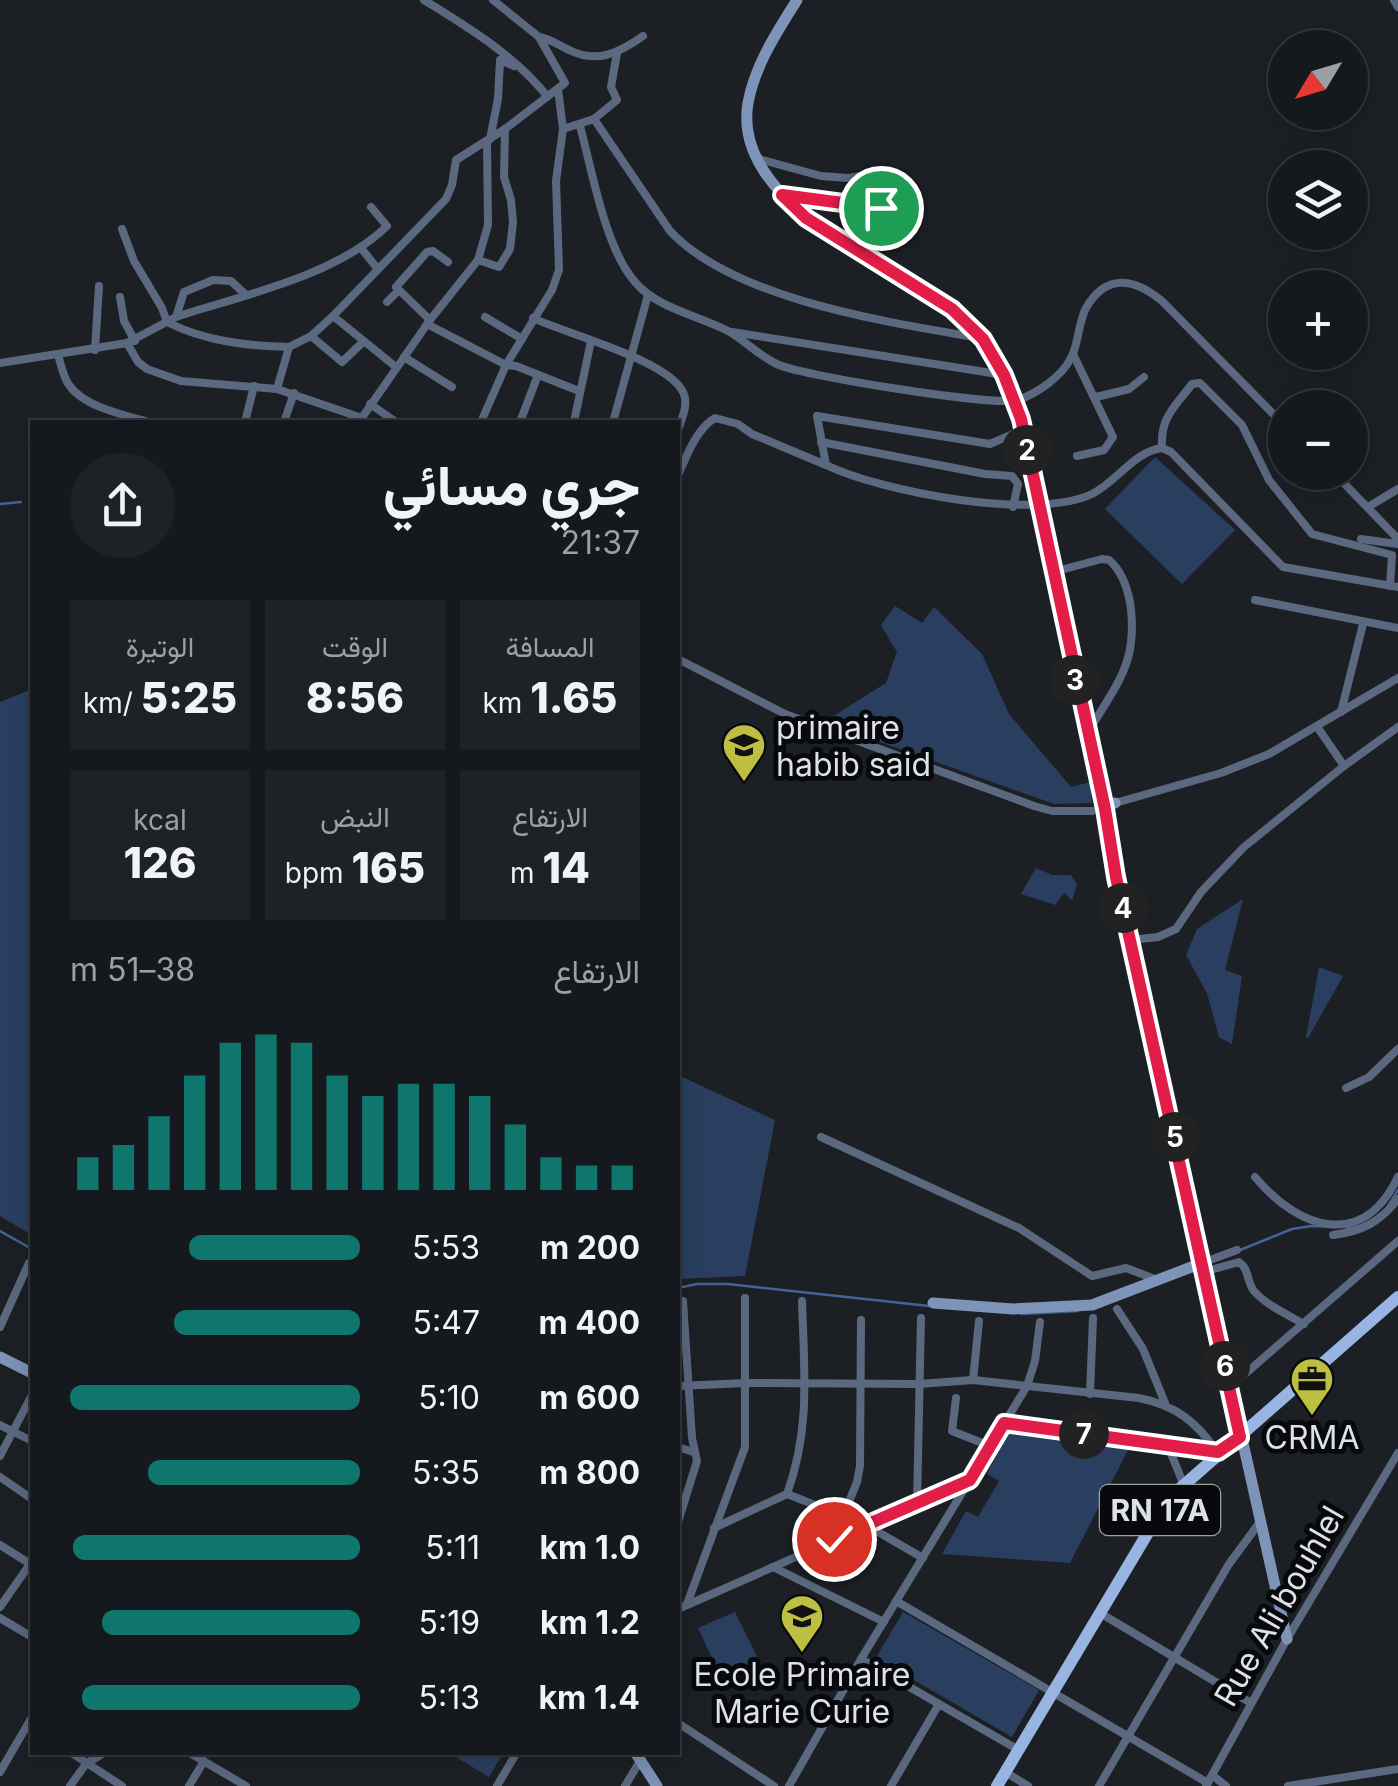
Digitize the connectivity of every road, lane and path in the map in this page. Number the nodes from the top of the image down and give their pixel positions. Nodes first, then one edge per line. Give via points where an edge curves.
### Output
1 (424, 0) edge
2 (493, 0) edge
3 (797, 0) edge
4 (1394, 0) edge
5 (1398, 7) edge
6 (644, 36) dead end
7 (539, 37) junction
8 (617, 53) junction
9 (527, 72) junction
10 (558, 89) junction
11 (547, 96) junction
12 (594, 119) junction
13 (580, 126) junction
14 (562, 128) junction
15 (505, 129) junction
16 (488, 140) junction
17 (759, 159) junction
18 (887, 172) dead end
19 (782, 195) junction
20 (371, 207) dead end
21 (881, 208) dead end
22 (122, 228) dead end
23 (361, 248) junction
24 (478, 260) junction
25 (448, 262) dead end
26 (377, 268) junction
27 (99, 286) dead end
28 (398, 292) junction
29 (245, 294) junction
30 (648, 295) junction
31 (120, 298) dead end
32 (386, 302) dead end
33 (334, 316) junction
34 (485, 317) dead end
35 (533, 318) junction
36 (171, 320) junction
37 (428, 322) junction
38 (730, 332) junction
39 (310, 336) junction
40 (522, 339) junction
41 (983, 339) junction
42 (591, 341) junction
43 (131, 342) junction
44 (363, 342) junction
45 (288, 347) junction
46 (95, 350) junction
47 (58, 354) junction
48 (1073, 354) junction
49 (632, 355) junction
50 (404, 356) junction
51 (0, 363) edge
52 (506, 366) junction
53 (396, 367) junction
54 (538, 374) junction
55 (1004, 375) junction
56 (1144, 377) dead end
57 (254, 386) junction
58 (452, 386) dead end
59 (277, 390) junction
60 (578, 391) junction
61 (294, 394) junction
62 (1096, 397) junction
63 (1016, 401) junction
64 (370, 404) junction
65 (1268, 409) edge
66 (143, 420) edge
67 (246, 420) edge
68 (285, 420) edge
69 (360, 420) edge
70 (393, 420) edge
71 (483, 420) edge
72 (521, 420) edge
73 (574, 420) edge
74 (613, 420) edge
75 (680, 425) edge
76 (1022, 430) junction
77 (821, 442) junction
78 (1162, 448) junction
79 (1077, 456) dead end
80 (826, 466) junction
81 (680, 471) edge
82 (1398, 489) edge
83 (1350, 490) edge
84 (1040, 506) junction
85 (1013, 507) junction
86 (1368, 508) junction
87 (1361, 538) dead end
88 (1398, 542) edge
89 (1052, 572) junction
90 (1394, 587) edge
91 (1255, 600) dead end
92 (1362, 624) junction
93 (1398, 628) edge
94 (680, 659) edge
95 (1398, 678) edge
96 (1341, 712) junction
97 (1398, 727) edge
98 (1318, 728) junction
99 (1087, 734) junction
100 (1344, 766) junction
101 (1102, 808) junction
102 (1130, 940) junction
103 (1398, 1049) edge
104 (1346, 1088) dead end
105 (821, 1138) dead end
106 (1255, 1177) dead end
107 (1398, 1178) edge
108 (1398, 1198) edge
109 (1334, 1235) dead end
110 (1398, 1241) edge
111 (1237, 1250) dead end
112 (28, 1263) dead end
113 (1203, 1268) junction
114 (1155, 1279) junction
115 (1398, 1297) edge
116 (745, 1298) dead end
117 (683, 1301) dead end
118 (802, 1301) dead end
119 (933, 1302) dead end
120 (1117, 1309) dead end
121 (921, 1318) dead end
122 (1093, 1318) dead end
123 (862, 1320) dead end
124 (980, 1321) dead end
125 (1040, 1322) dead end
126 (1304, 1324) junction
127 (0, 1327) edge
128 (0, 1356) edge
129 (30, 1372) edge
130 (973, 1380) junction
131 (746, 1383) junction
132 (805, 1384) junction
133 (862, 1384) junction
134 (919, 1384) junction
135 (683, 1386) edge
136 (1026, 1386) junction
137 (1230, 1387) junction
138 (1090, 1394) junction
139 (956, 1398) dead end
140 (30, 1399) edge
141 (1165, 1403) junction
142 (1004, 1423) junction
143 (0, 1425) edge
144 (14, 1432) junction
145 (1240, 1437) junction
146 (30, 1440) edge
147 (990, 1446) junction
148 (1168, 1446) junction
149 (680, 1448) edge
150 (693, 1452) junction
151 (1218, 1452) junction
152 (1398, 1453) edge
153 (0, 1456) edge
154 (0, 1477) edge
155 (970, 1480) junction
156 (1183, 1483) junction
157 (787, 1494) junction
158 (30, 1497) edge
159 (917, 1503) junction
160 (842, 1515) junction
161 (680, 1516) edge
162 (1260, 1522) junction
163 (866, 1525) junction
164 (714, 1528) junction
165 (834, 1539) junction
166 (0, 1544) edge
167 (922, 1558) junction
168 (30, 1564) edge
169 (30, 1566) edge
170 (773, 1567) junction
171 (896, 1601) junction
172 (688, 1604) junction
173 (0, 1606) edge
174 (680, 1608) edge
175 (1098, 1612) junction
176 (0, 1618) edge
177 (884, 1622) junction
178 (30, 1635) edge
179 (1287, 1639) junction
180 (1174, 1658) junction
181 (861, 1659) junction
182 (1051, 1691) junction
183 (1251, 1703) junction
184 (939, 1704) junction
185 (680, 1724) edge
186 (29, 1728) edge
187 (1127, 1736) junction
188 (1017, 1750) junction
189 (74, 1755) edge
190 (100, 1755) edge
191 (515, 1755) edge
192 (197, 1756) edge
193 (637, 1757) edge
194 (86, 1764) junction
195 (1398, 1769) edge
196 (0, 1772) edge
197 (1005, 1772) junction
198 (1209, 1781) edge
199 (110, 1783) edge
200 (70, 1786) edge
201 (122, 1786) edge
202 (189, 1786) edge
203 (246, 1786) edge
204 (497, 1786) edge
205 (625, 1786) edge
206 (657, 1786) edge
207 (774, 1786) edge
208 (788, 1786) edge
209 (891, 1786) edge
210 (997, 1786) edge
211 (1028, 1786) edge
212 (1099, 1786) edge
213 (1226, 1786) edge
214 (1288, 1786) edge

1 - 9 street
2 - 7 street
3 - 17 street via 772,40 747,106
4 - 5 street
6 - 8 street
7 - 8 street via 584,57
7 - 10 street via 564,76
8 - 12 street via 611,87 617,100
9 - 11 street
9 - 16 street via 500,60
10 - 11 street
10 - 14 street
11 - 15 street
12 - 13 street
12 - 41 street via 684,247 803,302
13 - 14 street
13 - 30 street via 612,239 631,278
14 - 35 street via 559,270
15 - 16 street
15 - 24 street via 510,249 499,267
16 - 24 street via 488,225
16 - 26 street via 456,160 446,198
17 - 18 street via 821,176
17 - 19 street
19 - 21 street
19 - 41 street via 806,218 952,309
20 - 23 street via 387,226
22 - 36 street
23 - 26 street
23 - 29 street
24 - 37 street
25 - 28 street via 427,252 398,283
26 - 33 street
27 - 46 street
28 - 32 street
28 - 37 street
29 - 36 street
29 - 36 street via 232,281 213,280 184,292
30 - 38 street
30 - 49 street
31 - 43 street
33 - 39 street
33 - 44 street
34 - 40 street
35 - 40 street
35 - 42 street
36 - 43 street
36 - 45 street via 184,331 222,341
37 - 50 street
37 - 52 street
38 - 55 street
38 - 63 street via 780,366 808,373 967,400
39 - 44 street via 342,362
39 - 45 street
40 - 52 street
41 - 55 street
42 - 49 street
42 - 60 street
43 - 46 street
43 - 57 street via 138,362 171,378
44 - 53 street
45 - 59 street
46 - 47 street
47 - 51 street
47 - 66 street via 76,393
48 - 62 street
48 - 63 street via 1058,376
48 - 65 street via 1086,307 1106,286 1130,282 1162,301
49 - 74 street
49 - 75 street via 681,388
50 - 53 street
50 - 58 street
52 - 54 street
52 - 71 street
53 - 64 street
54 - 60 street
54 - 72 street
55 - 63 street
56 - 62 street
57 - 59 street
57 - 67 street
59 - 61 street
60 - 73 street
61 - 68 street
61 - 69 street
62 - 79 street via 1113,438 1104,450
63 - 76 street
64 - 69 street
64 - 70 street
76 - 77 street via 990,444 817,416
76 - 84 street
77 - 80 street
77 - 85 street via 1012,476 1018,484
78 - 84 street via 1141,454 1088,496
78 - 90 street via 1283,568
78 - 90 street via 1165,419 1192,384 1200,383 1242,426 1268,480 1312,534 1392,554
80 - 81 street via 715,418
80 - 85 street
82 - 86 street
83 - 86 street
84 - 85 street
84 - 89 street
86 - 88 street
87 - 88 street
89 - 99 street
89 - 99 street via 1109,560 1129,596 1129,662
91 - 92 street
92 - 93 street
92 - 96 street
94 - 101 street via 784,714 1034,806
95 - 96 street
96 - 98 street
97 - 100 street
98 - 100 street
98 - 101 street via 1221,773
99 - 101 street
100 - 102 street via 1244,846 1176,930
101 - 102 street
102 - 113 street
103 - 104 street
105 - 114 street via 1019,1228 1092,1276 1126,1268
106 - 107 street via 1288,1210 1341,1226 1378,1209
108 - 109 street via 1367,1227
110 - 126 street
111 - 113 street
112 - 127 street
113 - 114 street
113 - 126 street via 1239,1262 1256,1294
113 - 137 street
114 - 119 street via 1092,1305 1013,1310
115 - 145 main road, RN 17A
116 - 131 street
117 - 135 street
118 - 132 street
120 - 141 street
121 - 134 street
122 - 138 street
123 - 133 street
124 - 130 street
125 - 136 street
126 - 137 street
128 - 129 street
130 - 134 street
130 - 136 street
131 - 132 street
131 - 135 street
131 - 164 street via 745,1447
132 - 133 street
132 - 157 street via 802,1446
133 - 134 street
133 - 160 street via 860,1466
134 - 159 street
135 - 150 street
136 - 138 street
136 - 142 street
137 - 145 street
138 - 141 street
139 - 147 street via 952,1431
140 - 144 street
141 - 151 street via 1204,1432
142 - 147 street
142 - 148 street
143 - 144 street
144 - 146 street
144 - 153 street
145 - 151 main road, RN 17A
145 - 162 street
147 - 155 street
148 - 151 street
148 - 156 street
149 - 150 street
150 - 161 street via 696,1468
151 - 156 main road, RN 17A
152 - 179 street, Rue Ali bouhlel
154 - 158 street
155 - 159 street
155 - 167 street
156 - 175 main road, RN 17A
157 - 160 street
157 - 164 street
159 - 163 street
160 - 163 street
160 - 165 street
162 - 179 street
162 - 180 street
163 - 165 street
163 - 167 street
164 - 172 street
165 - 170 street
166 - 168 street
167 - 171 street
169 - 173 street
170 - 172 street
170 - 177 street
171 - 177 street
171 - 182 street
172 - 174 street
175 - 180 street
175 - 182 main road, RN 17A
176 - 178 street
177 - 181 street
179 - 183 street, Rue Ali bouhlel
180 - 183 street
180 - 187 street
181 - 184 street
181 - 208 street
182 - 187 street
182 - 188 main road, RN 17A
183 - 198 street, Rue Ali bouhlel
184 - 188 street
184 - 209 street
185 - 207 street
186 - 196 street
187 - 198 street
187 - 212 street
188 - 197 main road, RN 17A
189 - 194 street
190 - 194 street
191 - 204 street
192 - 202 street
192 - 203 street
193 - 205 street
193 - 206 street
194 - 199 street
194 - 200 street
195 - 214 street
197 - 210 main road, RN 17A
197 - 211 street
198 - 213 street
199 - 201 street

